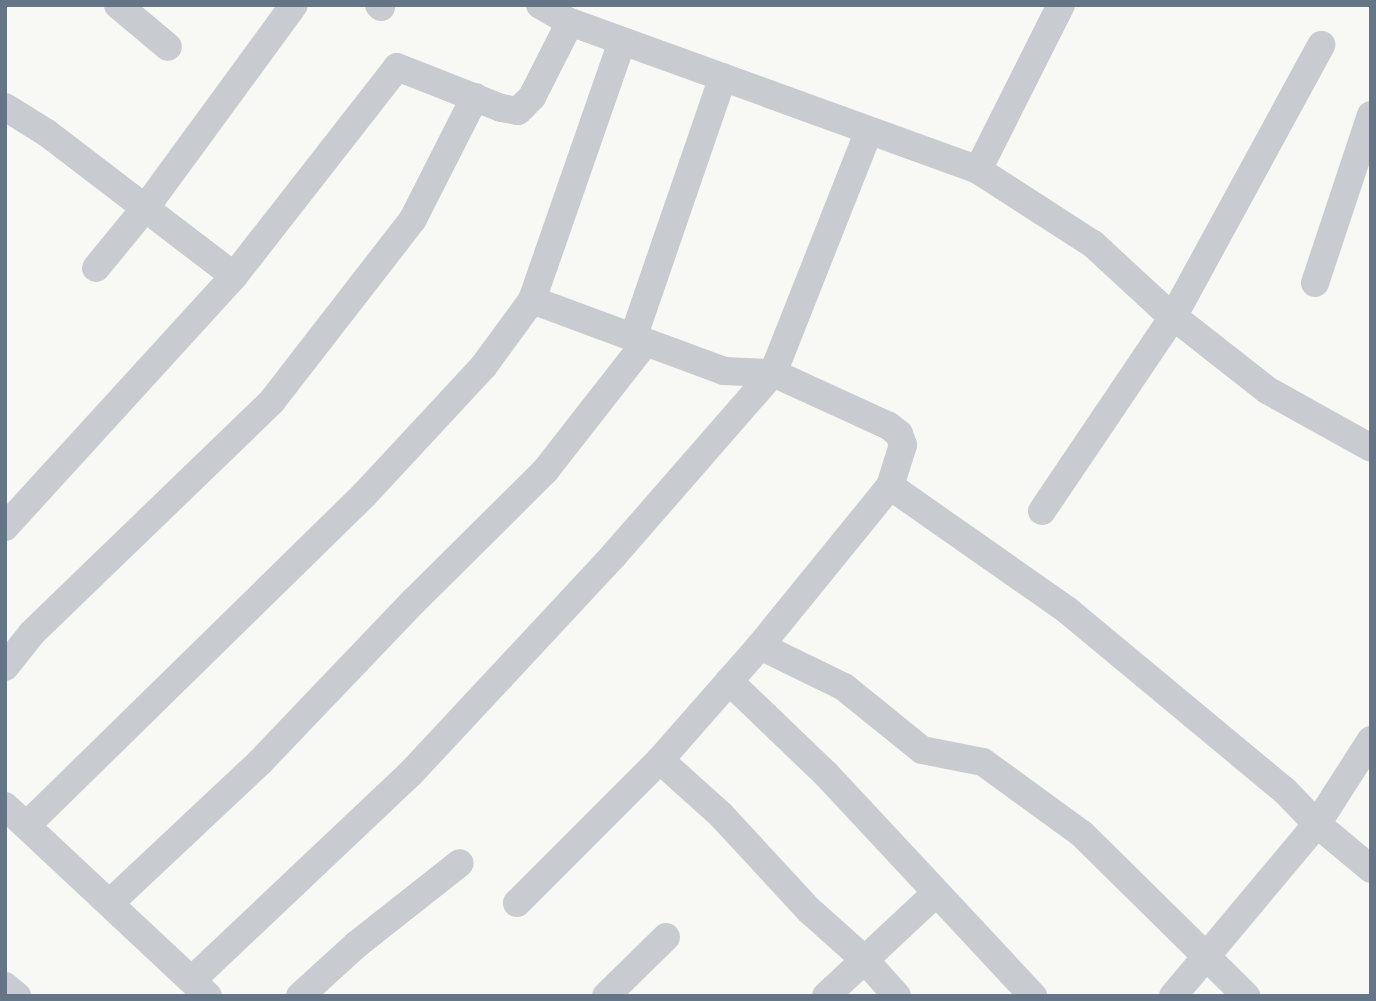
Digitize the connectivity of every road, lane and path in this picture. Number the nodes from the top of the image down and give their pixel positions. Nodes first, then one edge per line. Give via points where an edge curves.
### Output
1 (118, 5) edge
2 (294, 5) edge
3 (540, 5) edge
4 (1061, 5) edge
5 (570, 22) junction
6 (622, 41) junction
7 (1321, 45) dead end
8 (168, 47) dead end
9 (723, 77) junction
10 (475, 97) junction
11 (5, 107) edge
12 (1371, 115) edge
13 (869, 131) junction
14 (978, 170) junction
15 (145, 207) junction
16 (96, 268) dead end
17 (234, 276) junction
18 (1315, 283) dead end
19 (532, 300) junction
20 (1173, 317) junction
21 (639, 340) junction
22 (773, 373) junction
23 (1371, 448) edge
24 (890, 486) junction
25 (1042, 511) dead end
26 (8, 517) edge
27 (760, 646) junction
28 (5, 667) edge
29 (729, 681) junction
30 (1371, 740) edge
31 (660, 760) junction
32 (5, 806) edge
33 (1317, 824) junction
34 (27, 825) junction
35 (460, 863) dead end
36 (1371, 869) edge
37 (935, 894) junction
38 (111, 902) junction
39 (517, 903) dead end
40 (666, 937) dead end
41 (1207, 955) junction
42 (865, 960) junction
43 (5, 986) edge
44 (200, 988) edge
45 (17, 996) edge
46 (300, 996) edge
47 (606, 996) edge
48 (826, 996) edge
49 (897, 996) edge
50 (1033, 996) edge
51 (1173, 996) edge
52 (1246, 996) edge

1 - 8 street
2 - 15 street
3 - 5 street
4 - 14 street
5 - 6 street
5 - 10 street via 532,97 518,111
6 - 9 street
6 - 19 street
7 - 20 street
9 - 13 street
9 - 21 street
10 - 17 street via 397,66
10 - 28 street via 413,219 272,401 32,633
11 - 15 street
12 - 18 street
13 - 14 street
13 - 22 street
14 - 20 street via 1093,244
15 - 16 street
15 - 17 street
17 - 26 street
19 - 21 street
19 - 34 street via 483,368 364,495
20 - 23 street via 1266,390
20 - 25 street
21 - 22 street via 724,372
21 - 38 street via 545,471 260,762
22 - 24 street via 899,434 903,445
22 - 44 street via 614,555 410,774
24 - 27 street
24 - 33 street via 1068,610 1286,791
27 - 29 street
27 - 41 street via 844,687 922,750 983,762 1082,834
29 - 31 street
29 - 37 street via 825,774
30 - 33 street
31 - 39 street
31 - 42 street
32 - 34 street
33 - 36 street
33 - 41 street
34 - 38 street
35 - 46 street
37 - 42 street
37 - 50 street
38 - 44 street
40 - 47 street
41 - 51 street
41 - 52 street
42 - 48 street
42 - 49 street
43 - 45 street

